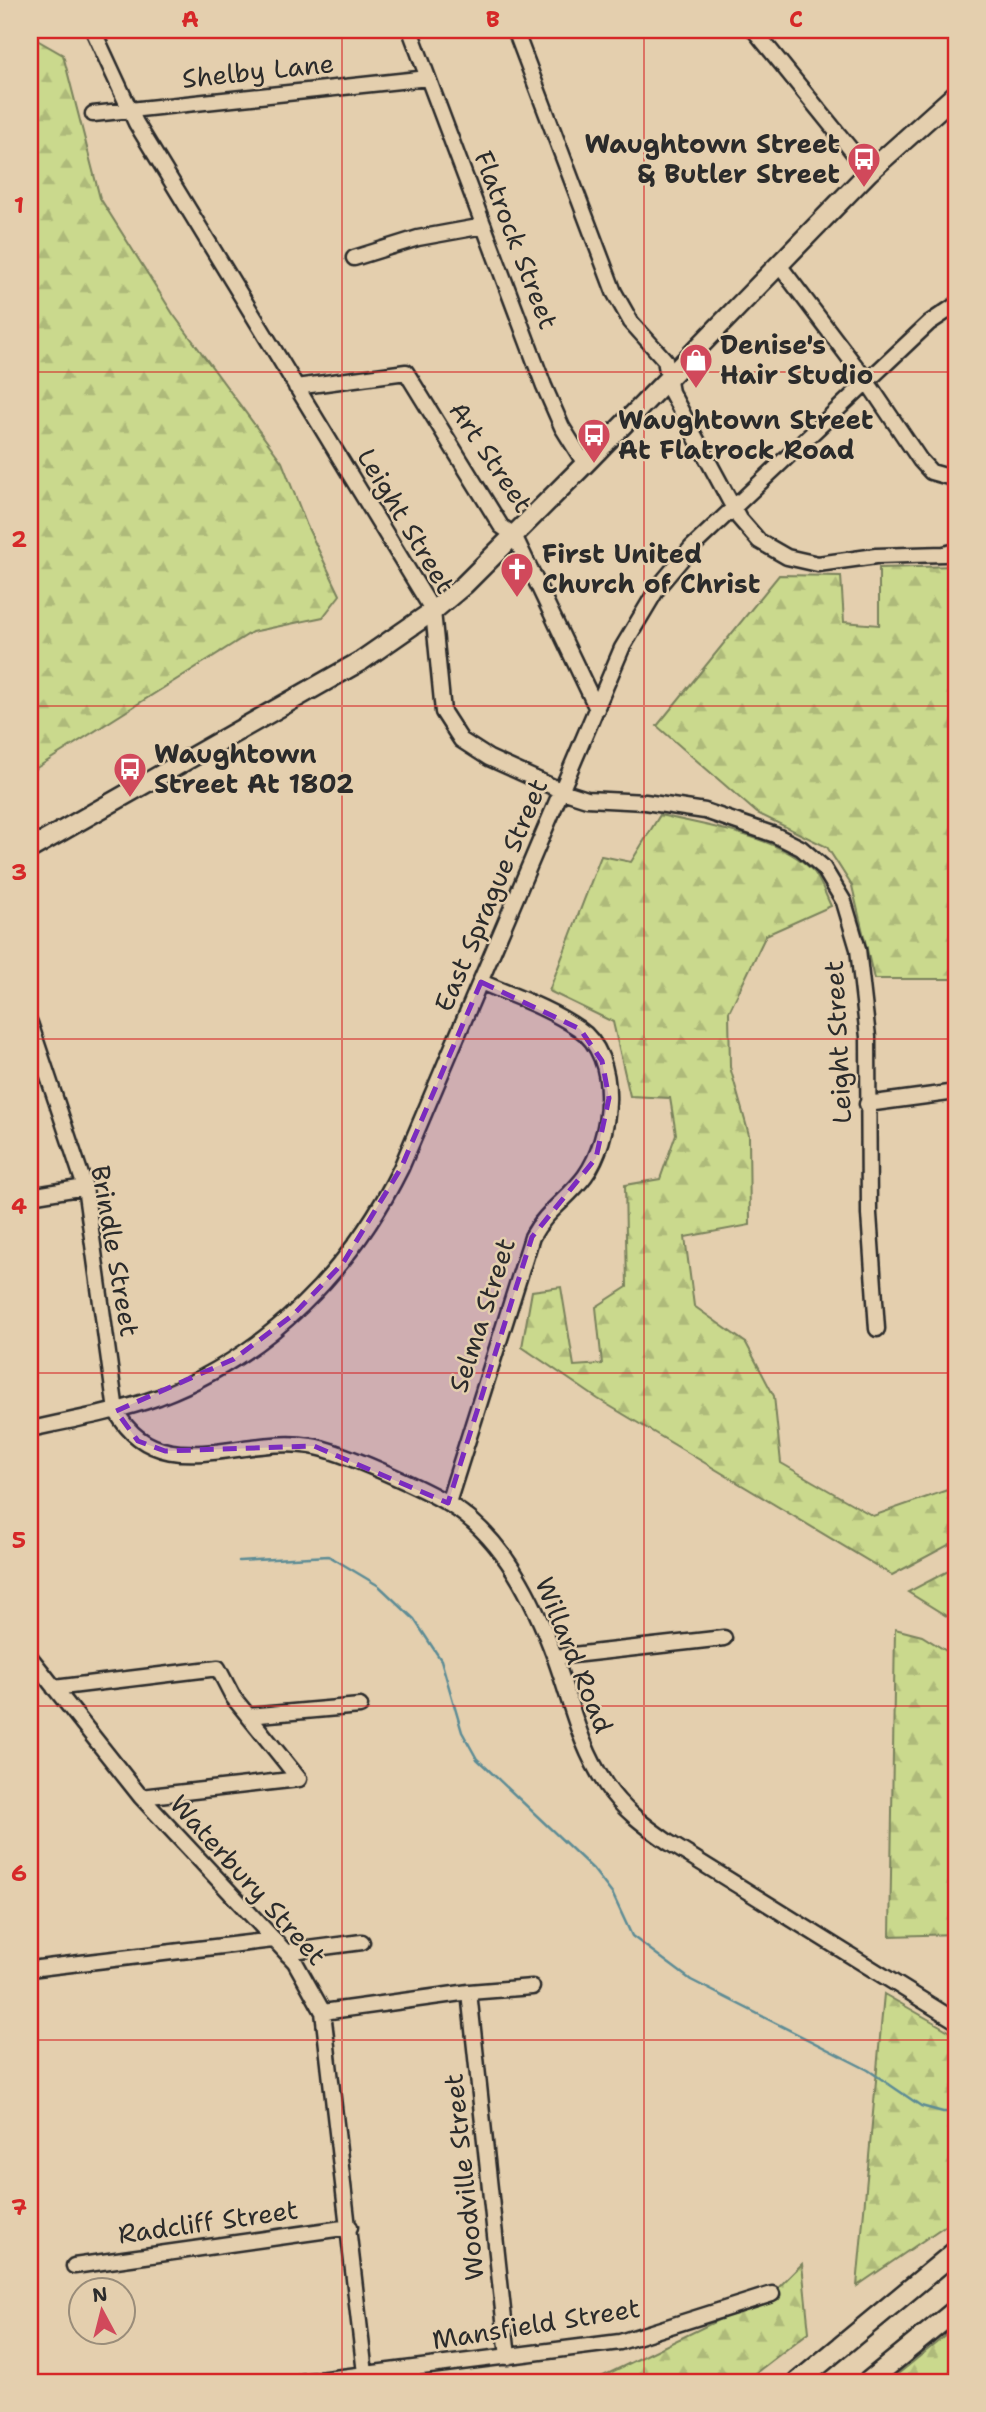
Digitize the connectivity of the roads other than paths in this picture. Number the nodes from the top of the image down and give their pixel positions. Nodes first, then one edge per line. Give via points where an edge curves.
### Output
1 (93, 30) edge
2 (410, 30) edge
3 (515, 30) edge
4 (754, 30) edge
5 (428, 78) junction
6 (956, 94) edge
7 (130, 109) junction
8 (93, 114) dead end
9 (869, 172) junction
10 (484, 226) junction
11 (354, 258) dead end
12 (779, 265) junction
13 (956, 305) edge
14 (668, 378) junction
15 (866, 380) junction
16 (296, 387) junction
17 (585, 464) junction
18 (956, 479) edge
19 (733, 506) junction
20 (514, 535) junction
21 (956, 551) edge
22 (433, 611) junction
23 (597, 709) junction
24 (562, 791) junction
25 (30, 849) edge
26 (481, 982) junction
27 (30, 1023) edge
28 (956, 1091) edge
29 (867, 1104) junction
30 (85, 1187) junction
31 (30, 1196) edge
32 (877, 1329) dead end
33 (116, 1411) junction
34 (30, 1429) edge
35 (449, 1503) junction
36 (724, 1638) dead end
37 (30, 1657) edge
38 (555, 1657) junction
39 (54, 1688) junction
40 (360, 1706) dead end
41 (248, 1716) junction
42 (141, 1797) junction
43 (273, 1940) junction
44 (362, 1942) dead end
45 (288, 1955) junction
46 (30, 1969) edge
47 (532, 1987) dead end
48 (469, 1992) junction
49 (323, 2012) junction
50 (956, 2021) edge
51 (350, 2227) junction
52 (956, 2251) edge
53 (74, 2266) dead end
54 (772, 2294) dead end
55 (956, 2310) edge
56 (508, 2357) junction
57 (365, 2378) edge
58 (302, 2382) edge
59 (798, 2382) edge
60 (868, 2382) edge

1 - 7 street, Leight Street
2 - 5 street, Flatrock Street
3 - 14 street via 614,292 632,322 665,360
4 - 9 street
5 - 7 street, Shelby Lane
5 - 10 street, Flatrock Street
6 - 9 main road
7 - 8 street, Shelby Lane
7 - 16 street, Leight Street
9 - 12 main road
10 - 11 street via 418,238
10 - 17 street, Flatrock Street via 544,386
12 - 14 main road
12 - 15 street
13 - 15 street, East Sprague Street
14 - 17 main road
14 - 19 street via 671,392
15 - 18 street via 920,460 931,472
15 - 19 street, East Sprague Street
16 - 20 street, Art Street via 406,372 501,526
16 - 22 street, Leight Street
17 - 20 main road
19 - 21 street via 759,541 779,554 807,562 832,564
19 - 23 street, East Sprague Street via 659,586 622,648
20 - 22 main road
20 - 23 street, Art Street
22 - 24 street, Leight Street via 443,712 461,740
22 - 25 main road via 361,661
23 - 24 street, East Sprague Street
24 - 26 street, East Sprague Street
24 - 29 street, Leight Street via 587,799 705,811 801,848 823,867 844,902 858,949 868,1037
26 - 33 street, East Sprague Street via 401,1168 343,1263 293,1315 234,1359 160,1396
26 - 35 street, Selma Street via 580,1029 602,1061 608,1115 603,1141 585,1176 532,1237
27 - 30 street, Brindle Street
28 - 29 street
29 - 32 street, Leight Street
30 - 31 street
30 - 33 street, Brindle Street
33 - 34 street, East Sprague Street
33 - 35 street, Willard Road via 138,1441 165,1451 199,1454 280,1444 314,1446
35 - 38 street, Willard Road via 472,1519 501,1551
36 - 38 street
37 - 39 street, Waterbury Street
38 - 50 street, Willard Road via 583,1744 607,1788 626,1810 668,1842
39 - 41 street via 218,1668
39 - 42 street, Waterbury Street
40 - 41 street
41 - 42 street via 299,1779
42 - 43 street, Waterbury Street
43 - 45 street, Waterbury Street
43 - 46 street
44 - 45 street
45 - 49 street, Waterbury Street
47 - 48 street
48 - 49 street
48 - 56 street, Woodville Street
49 - 51 street, Waterbury Street
51 - 53 street, Radcliff Street
51 - 57 street, Waterbury Street
52 - 59 highway
54 - 56 street, Mansfield Street via 620,2342
55 - 60 highway
56 - 57 street, Mansfield Street
57 - 58 street, Mansfield Street

